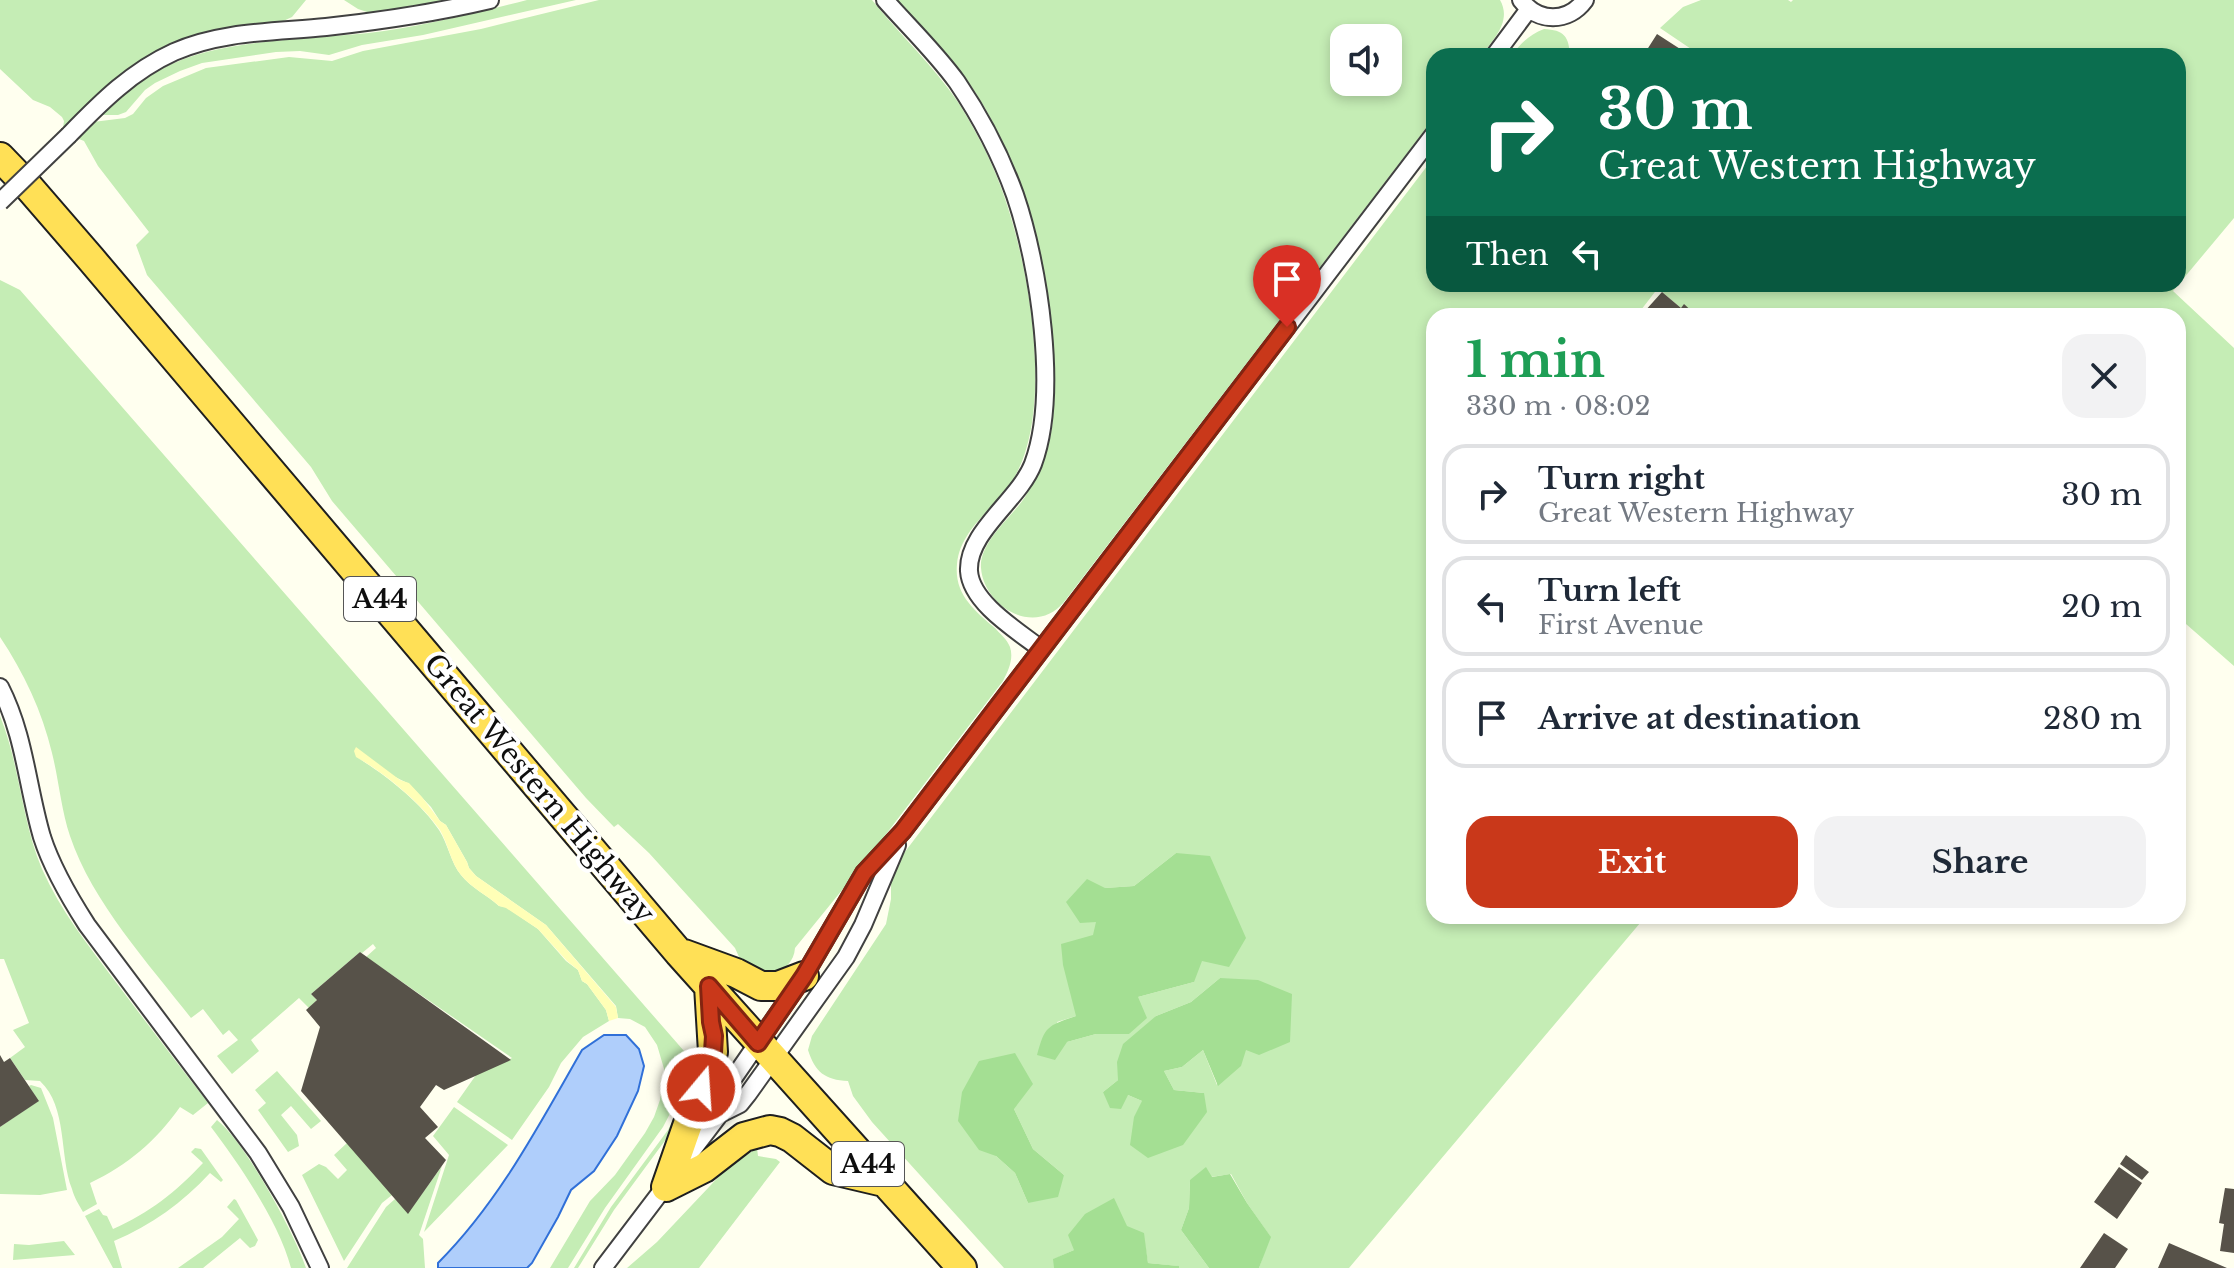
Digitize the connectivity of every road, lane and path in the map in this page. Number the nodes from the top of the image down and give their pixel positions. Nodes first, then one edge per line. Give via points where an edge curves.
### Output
1 (490, 0) edge
2 (885, 0) edge
3 (1585, 0) edge
4 (1525, 5) edge
5 (1499, 48) edge
6 (1426, 144) edge
7 (0, 157) edge
8 (0, 202) edge
9 (1041, 649) junction
10 (0, 687) edge
11 (903, 831) junction
12 (679, 953) junction
13 (804, 976) junction
14 (709, 986) junction
15 (766, 1051) junction
16 (884, 1182) junction
17 (666, 1187) junction
18 (320, 1268) edge
19 (603, 1268) edge
20 (962, 1268) edge

1 - 8 street, bridge via 389,20 222,38 174,52 128,78
2 - 9 street via 956,81 982,124 1015,197 1033,265 1043,332 1040,441 1021,487 970,555 969,574 976,593
3 - 4 street via 1560,17 1547,17
4 - 5 street
6 - 9 street
7 - 12 highway, Great Western Highway / A44
9 - 11 street
10 - 18 street via 17,727 43,840 70,898 258,1153
11 - 13 street via 864,873
11 - 15 street via 846,957
12 - 13 highway via 761,986
12 - 14 highway, Great Western Highway / A44
13 - 15 street
14 - 15 highway, Great Western Highway / A44
14 - 17 highway via 713,1052
15 - 16 highway, Great Western Highway / A44
15 - 17 street via 740,1104 720,1114
16 - 17 highway via 833,1170 792,1138 770,1130 744,1137 704,1168
16 - 20 highway, Great Western Highway / A44
17 - 19 street

